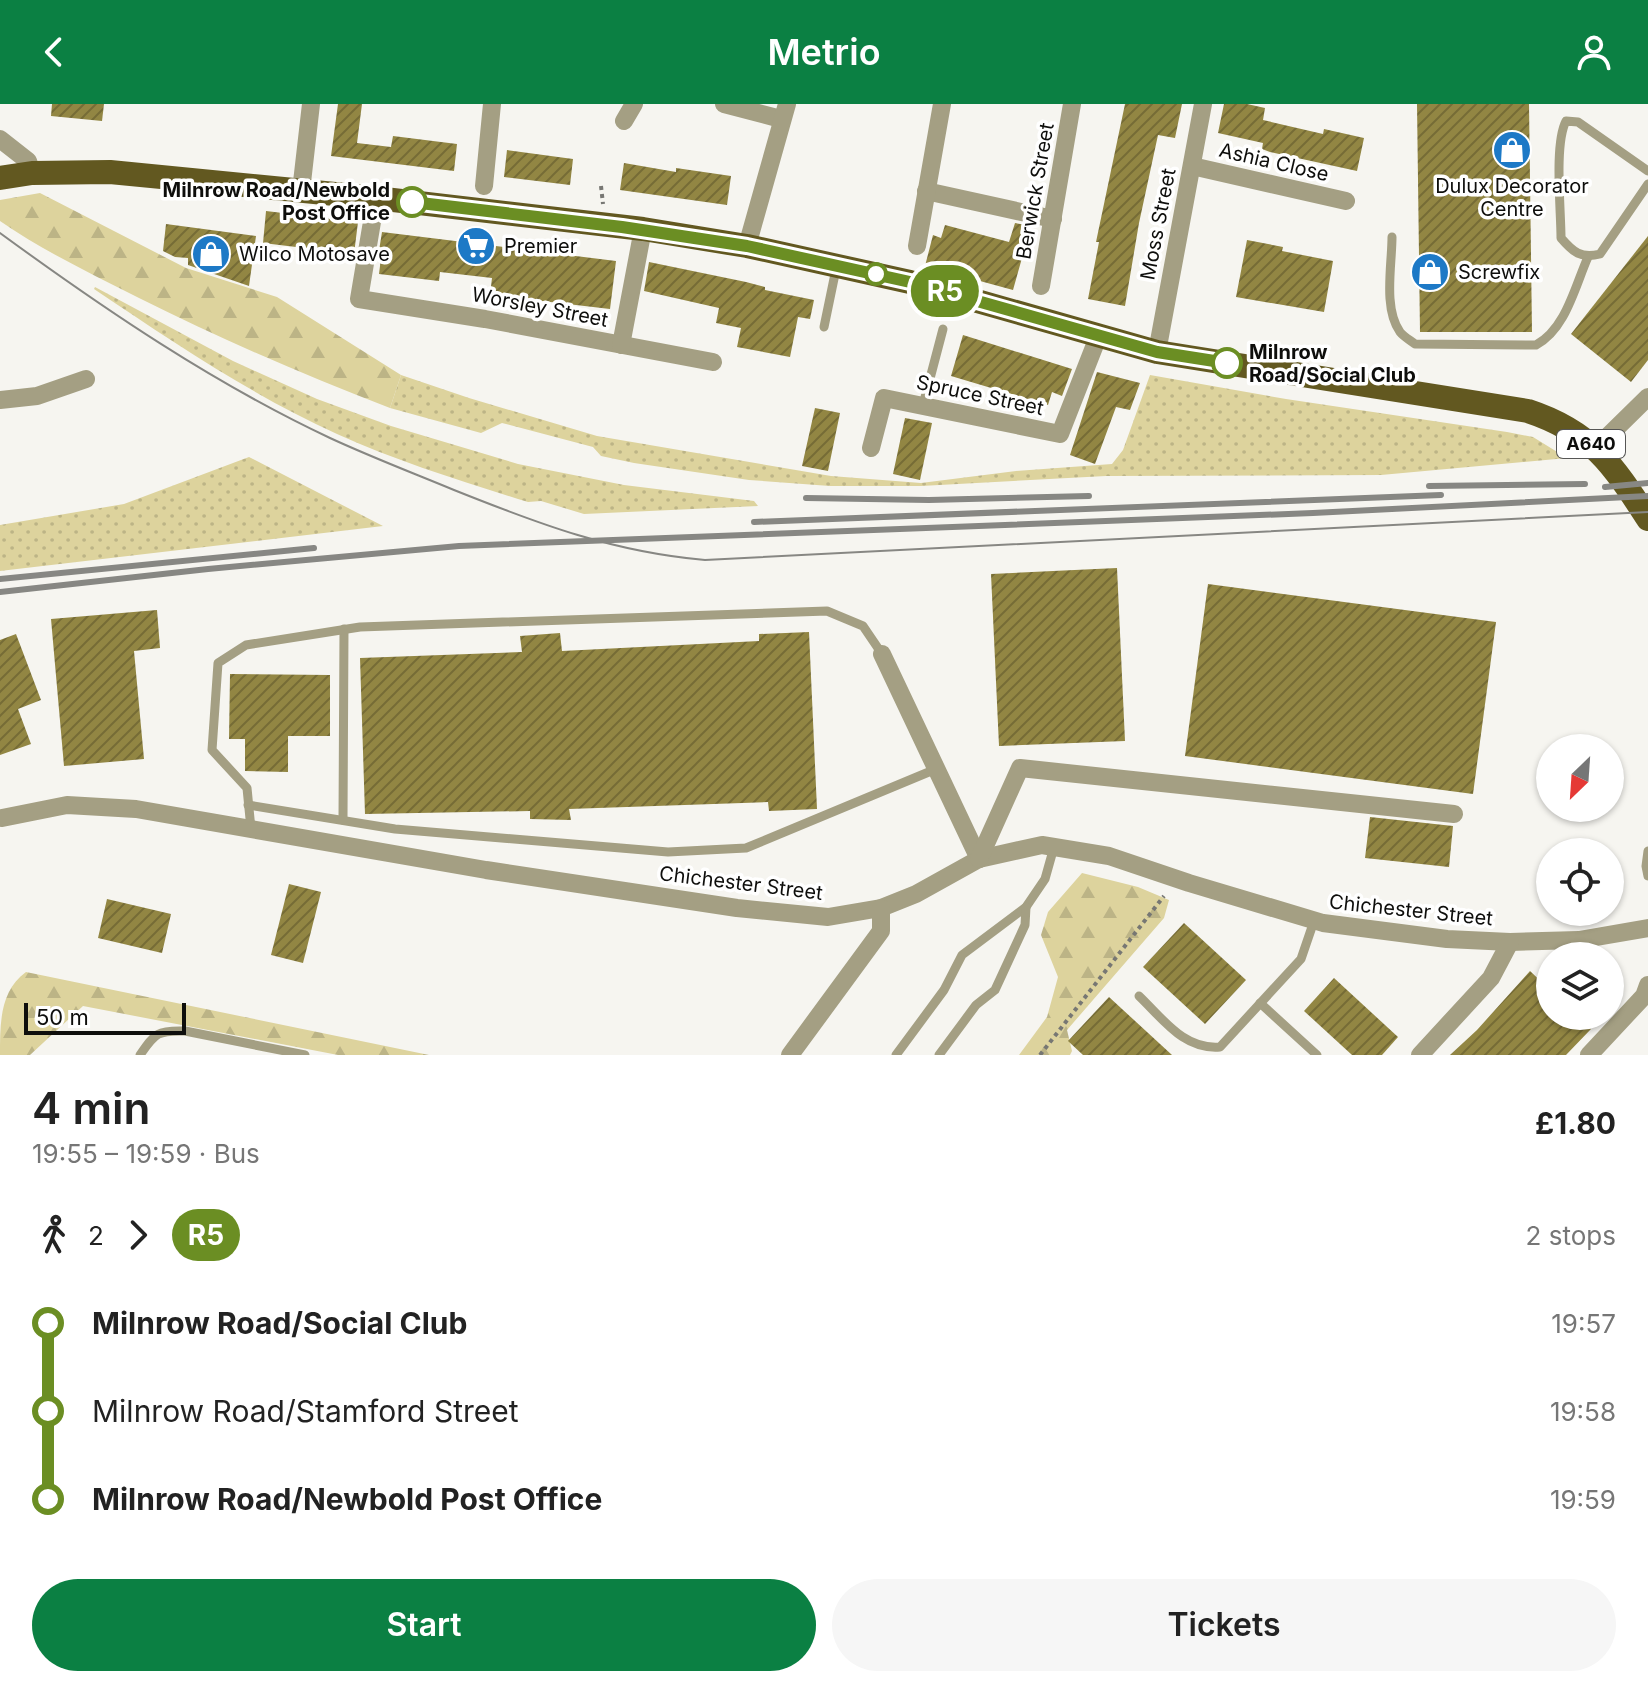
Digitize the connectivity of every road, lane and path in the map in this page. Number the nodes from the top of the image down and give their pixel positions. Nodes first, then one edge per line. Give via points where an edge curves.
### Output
1 (311, 104) edge
2 (492, 104) edge
3 (634, 104) edge
4 (724, 104) edge
5 (942, 104) edge
6 (1072, 104) edge
7 (1203, 104) edge
8 (784, 112) edge
9 (624, 121) dead end
10 (0, 139) edge
11 (1192, 166) junction
12 (1648, 171) edge
13 (32, 173) junction
14 (0, 178) edge
15 (1648, 184) edge
16 (484, 186) dead end
17 (301, 191) junction
18 (926, 191) junction
19 (376, 198) junction
20 (1346, 201) dead end
21 (1053, 219) junction
22 (643, 229) junction
23 (1392, 237) dead end
24 (747, 246) junction
25 (917, 246) dead end
26 (1588, 257) junction
27 (837, 265) junction
28 (1041, 286) dead end
29 (824, 327) dead end
30 (943, 329) dead end
31 (1098, 337) junction
32 (621, 345) junction
33 (1157, 352) junction
34 (713, 362) dead end
35 (86, 379) dead end
36 (1648, 397) edge
37 (0, 400) edge
38 (923, 405) junction
39 (871, 448) dead end
40 (1596, 448) junction
41 (1648, 519) edge
42 (344, 629) junction
43 (882, 654) joint
44 (936, 769) junction
45 (248, 805) junction
46 (1454, 814) dead end
47 (1, 818) edge
48 (343, 820) junction
49 (251, 829) junction
50 (1054, 847) junction
51 (1648, 851) edge
52 (979, 859) junction
53 (1648, 876) edge
54 (1177, 879) junction
55 (1026, 907) junction
56 (881, 908) junction
57 (1314, 921) junction
58 (1647, 934) edge
59 (1510, 942) junction
60 (1648, 985) edge
61 (1139, 996) dead end
62 (1260, 1003) junction
63 (140, 1055) edge
64 (305, 1055) edge
65 (790, 1055) edge
66 (896, 1055) edge
67 (939, 1055) edge
68 (1040, 1055) edge
69 (1317, 1055) edge
70 (1420, 1055) edge
71 (1589, 1055) edge

1 - 17 street
2 - 16 street
3 - 9 street
4 - 8 street
5 - 18 street
6 - 21 street, Berwick Street
7 - 11 street, Moss Street
8 - 24 street
10 - 13 street via 28,161
11 - 20 street, Ashia Close
11 - 33 street, Moss Street
12 - 26 lane via 1578,122 1566,121 1560,149 1561,238 1574,253
13 - 14 main road, A640
13 - 17 main road, A640 via 110,172
15 - 26 lane via 1600,254
17 - 19 main road, A640
18 - 21 street
18 - 25 street
19 - 22 main road, A640
19 - 32 street, Worsley Street via 359,299
21 - 28 street, Berwick Street
22 - 24 main road, A640
22 - 32 street
23 - 26 lane via 1394,321 1415,344 1536,345 1548,339
24 - 27 main road, A640
27 - 29 lane
27 - 31 main road, A640
30 - 38 lane
31 - 33 main road, A640
31 - 38 street, Spruce Street via 1060,434
32 - 34 street, Worsley Street
33 - 40 main road, A640 via 1528,411 1566,426
35 - 37 street via 37,396
36 - 40 street
38 - 39 street, Spruce Street via 884,398
40 - 41 main road, A640
42 - 43 lane via 827,611 863,626
42 - 45 lane via 246,645 218,663 212,750 247,788
42 - 48 lane
43 - 44 street
44 - 48 lane via 746,848 668,852
44 - 52 street
45 - 48 lane
45 - 49 lane
46 - 52 street via 1020,768
47 - 49 street, Chichester Street via 67,805 136,809
49 - 56 street, Chichester Street via 737,908 828,917
50 - 52 street, Chichester Street
50 - 54 street, Chichester Street via 1109,856
50 - 55 lane via 1045,879
51 - 53 lane
52 - 56 street, Chichester Street
54 - 57 street, Chichester Street
54 - 68 path
55 - 66 lane via 962,955 944,990
55 - 67 lane via 1025,925 995,990 976,1005
56 - 65 street via 881,931
57 - 59 street, Chichester Street
57 - 62 lane via 1301,959
58 - 59 street, Chichester Street
59 - 70 street via 1491,978
60 - 71 street via 1644,996
61 - 62 lane via 1189,1043 1207,1048 1220,1047
62 - 69 lane
63 - 64 lane via 153,1036 165,1031

